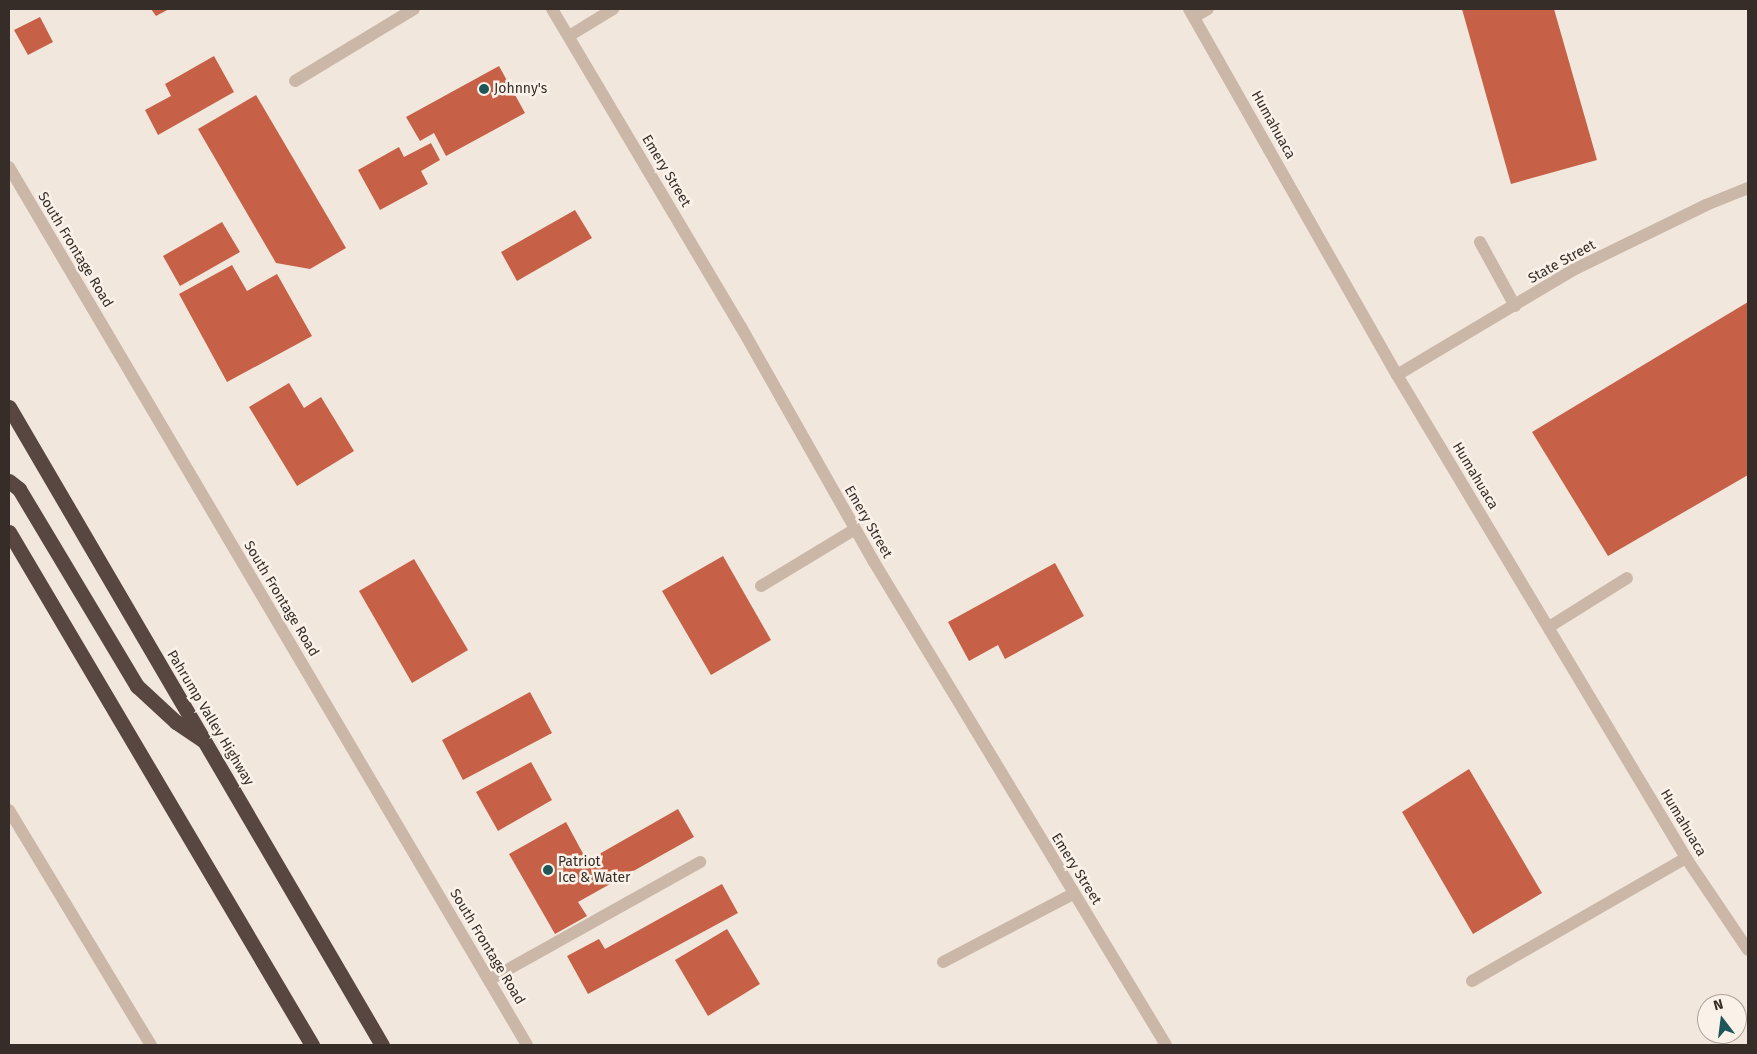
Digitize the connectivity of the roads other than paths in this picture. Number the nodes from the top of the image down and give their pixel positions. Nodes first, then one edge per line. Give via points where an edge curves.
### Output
1 (414, 9) edge
2 (552, 9) edge
3 (613, 9) edge
4 (1208, 9) edge
5 (1192, 13) edge
6 (568, 36) junction
7 (295, 81) dead end
8 (9, 168) edge
9 (1748, 188) edge
10 (1480, 242) dead end
11 (1515, 306) junction
12 (1397, 376) junction
13 (9, 407) edge
14 (9, 482) edge
15 (855, 529) junction
16 (9, 532) edge
17 (1627, 578) dead end
18 (761, 586) dead end
19 (1548, 627) junction
20 (207, 743) junction
21 (9, 810) edge
22 (1686, 858) junction
23 (700, 862) dead end
24 (1074, 894) junction
25 (1748, 950) edge
26 (943, 962) dead end
27 (489, 980) junction
28 (1472, 981) dead end
29 (151, 1045) edge
30 (312, 1045) edge
31 (382, 1045) edge
32 (528, 1045) edge
33 (1166, 1045) edge

1 - 7 street
2 - 6 street, Emery Street
3 - 6 street
4 - 5 street
5 - 12 street, Humahuaca
6 - 15 street, Emery Street via 736,319
8 - 27 street, South Frontage Road
9 - 11 street, State Street via 1575,269
10 - 11 street
11 - 12 street, State Street
12 - 19 street, Humahuaca
13 - 20 highway, Pahrump Valley Highway
14 - 20 highway via 19,489 137,686 176,722
15 - 18 street
15 - 24 street, Emery Street
16 - 30 highway
17 - 19 street
19 - 22 street, Humahuaca
20 - 31 highway, Pahrump Valley Highway
21 - 29 street
22 - 25 street, Humahuaca
22 - 28 street
23 - 27 street
24 - 26 street
24 - 33 street, Emery Street
27 - 32 street, South Frontage Road

